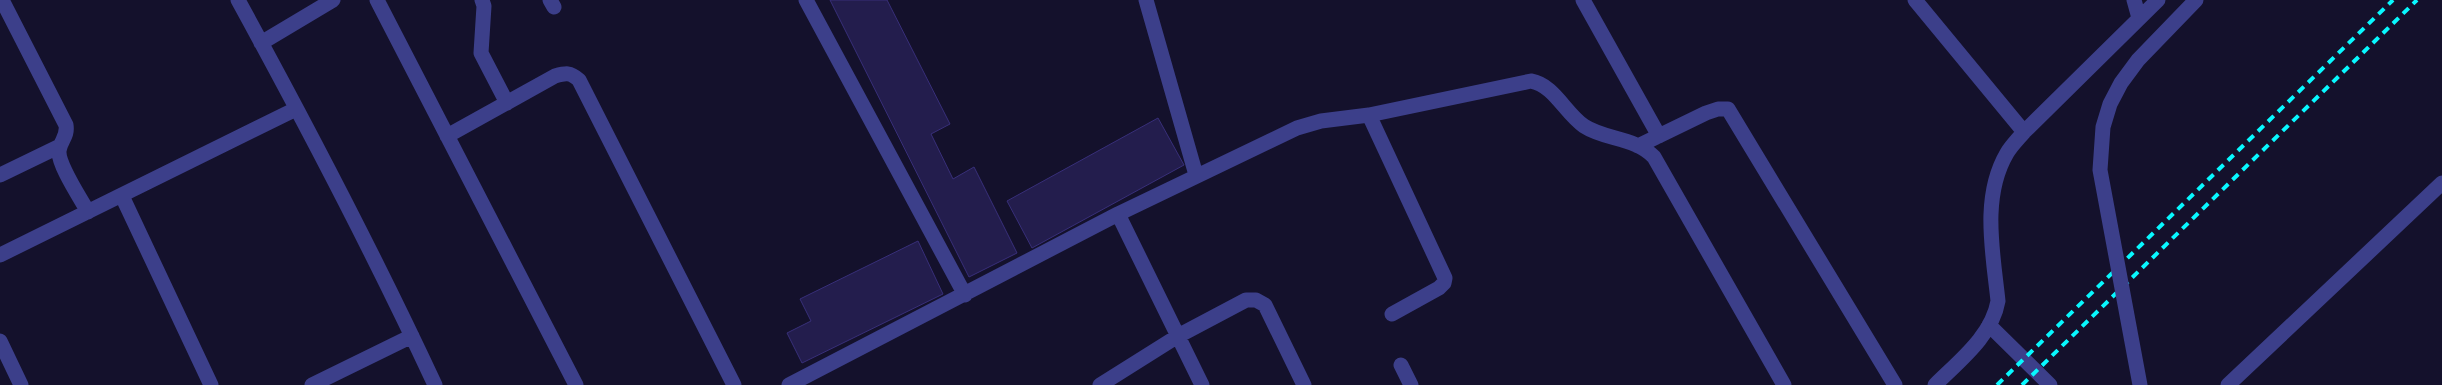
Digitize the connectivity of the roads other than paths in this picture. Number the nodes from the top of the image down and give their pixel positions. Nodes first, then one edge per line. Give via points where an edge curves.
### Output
1 (2, 0) edge
2 (238, 0) edge
3 (333, 0) edge
4 (377, 0) edge
5 (482, 0) edge
6 (806, 0) edge
7 (1146, 0) edge
8 (1583, 0) edge
9 (1916, 0) edge
10 (2134, 0) edge
11 (2158, 0) edge
12 (2196, 0) edge
13 (2139, 18) junction
14 (261, 43) junction
15 (507, 103) junction
16 (296, 109) junction
17 (1369, 116) junction
18 (2024, 132) junction
19 (447, 136) junction
20 (1659, 136) junction
21 (60, 146) junction
22 (1638, 146) junction
23 (1196, 175) junction
24 (0, 176) edge
25 (2442, 183) edge
26 (122, 196) junction
27 (88, 212) junction
28 (1118, 214) junction
29 (0, 255) edge
30 (965, 295) junction
31 (1392, 314) dead end
32 (1989, 325) junction
33 (412, 336) junction
34 (1178, 336) junction
35 (0, 341) edge
36 (1402, 365) dead end
37 (21, 385) edge
38 (211, 385) edge
39 (312, 385) edge
40 (434, 385) edge
41 (576, 385) edge
42 (734, 385) edge
43 (789, 385) edge
44 (1100, 385) edge
45 (1202, 385) edge
46 (1304, 385) edge
47 (1411, 385) edge
48 (1784, 385) edge
49 (1896, 385) edge
50 (1935, 385) edge
51 (2050, 385) edge
52 (2140, 385) edge
53 (2228, 385) edge

1 - 21 street via 66,125 67,132
2 - 14 street
3 - 14 street
4 - 19 street
5 - 15 street via 481,54
6 - 30 street
7 - 23 street
8 - 20 street
9 - 18 street
10 - 13 street
11 - 13 street
12 - 52 street, bridge via 2138,60 2121,83 2103,128 2100,170
13 - 18 street
14 - 16 street
15 - 19 street
15 - 42 street via 560,74 572,74 579,80
16 - 26 street
16 - 33 street
17 - 22 street via 1532,81 1548,88 1569,114 1594,132
17 - 23 street via 1321,121 1297,128
17 - 31 street via 1445,278 1439,288
18 - 32 street via 2007,153 1996,176 1991,198 1998,301 1996,314
19 - 41 street
20 - 22 street
20 - 49 street via 1706,113 1728,109
21 - 24 street
21 - 27 street via 60,159
22 - 48 street via 1654,156
23 - 28 street
25 - 53 street
26 - 27 street
26 - 38 street
27 - 29 street
28 - 30 street
28 - 34 street
30 - 43 street
32 - 50 street via 1978,342
32 - 51 street
33 - 39 street
33 - 40 street
34 - 44 street
34 - 45 street
34 - 46 street via 1246,300 1256,300 1265,305
35 - 37 street
36 - 47 street

